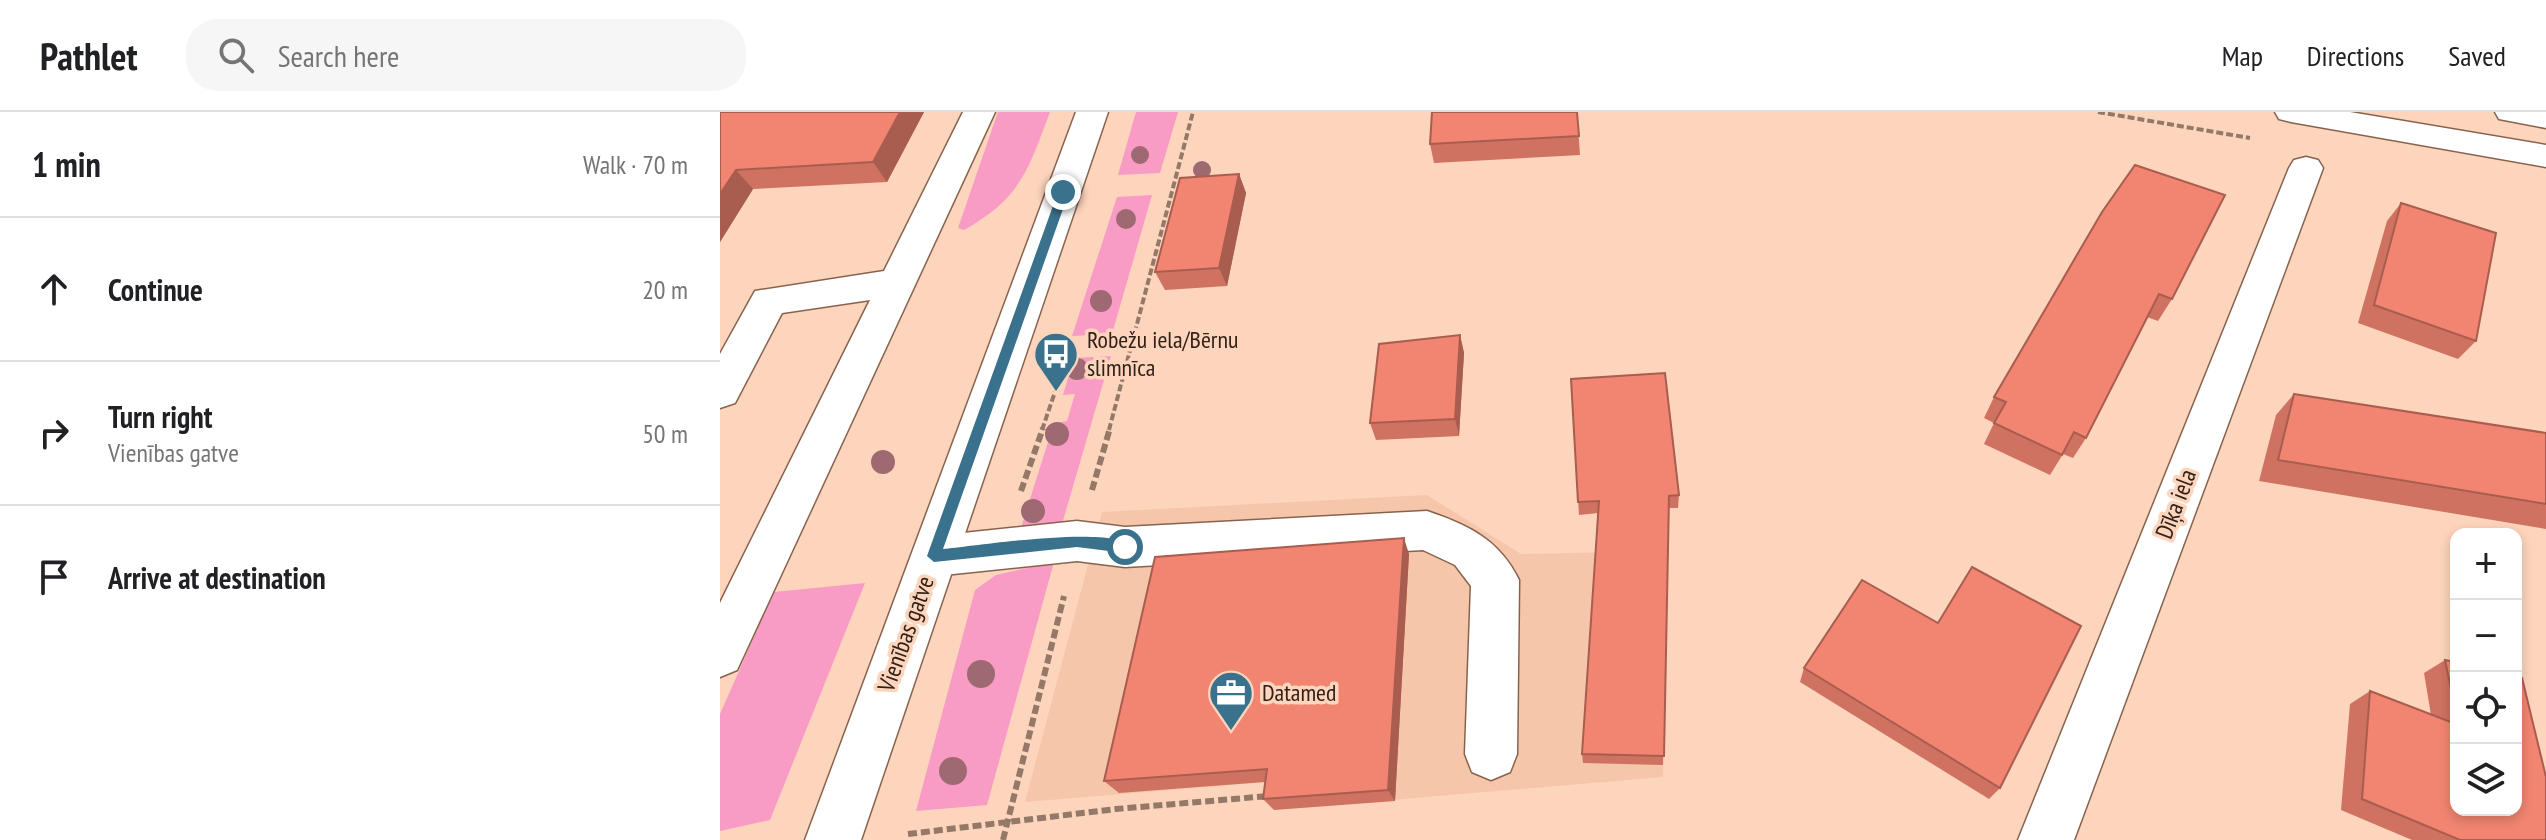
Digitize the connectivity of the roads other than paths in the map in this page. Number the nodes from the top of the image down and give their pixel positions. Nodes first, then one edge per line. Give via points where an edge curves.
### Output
1 (979, 112) edge
2 (1092, 112) edge
3 (2291, 112) edge
4 (2511, 112) edge
5 (2546, 118) edge
6 (2546, 156) edge
7 (2306, 168) dead end
8 (898, 282) junction
9 (720, 392) edge
10 (934, 556) junction
11 (720, 654) edge
12 (1491, 754) dead end
13 (833, 840) edge
14 (2046, 840) edge

1 - 8 main road
2 - 10 main road, Vienības gatve
3 - 6 main road
4 - 5 main road
7 - 14 main road, Dīķa iela
8 - 9 main road via 769,301
8 - 11 main road
10 - 12 main road via 1077,541 1125,547 1427,530 1471,551 1495,580
10 - 13 main road, Vienības gatve

